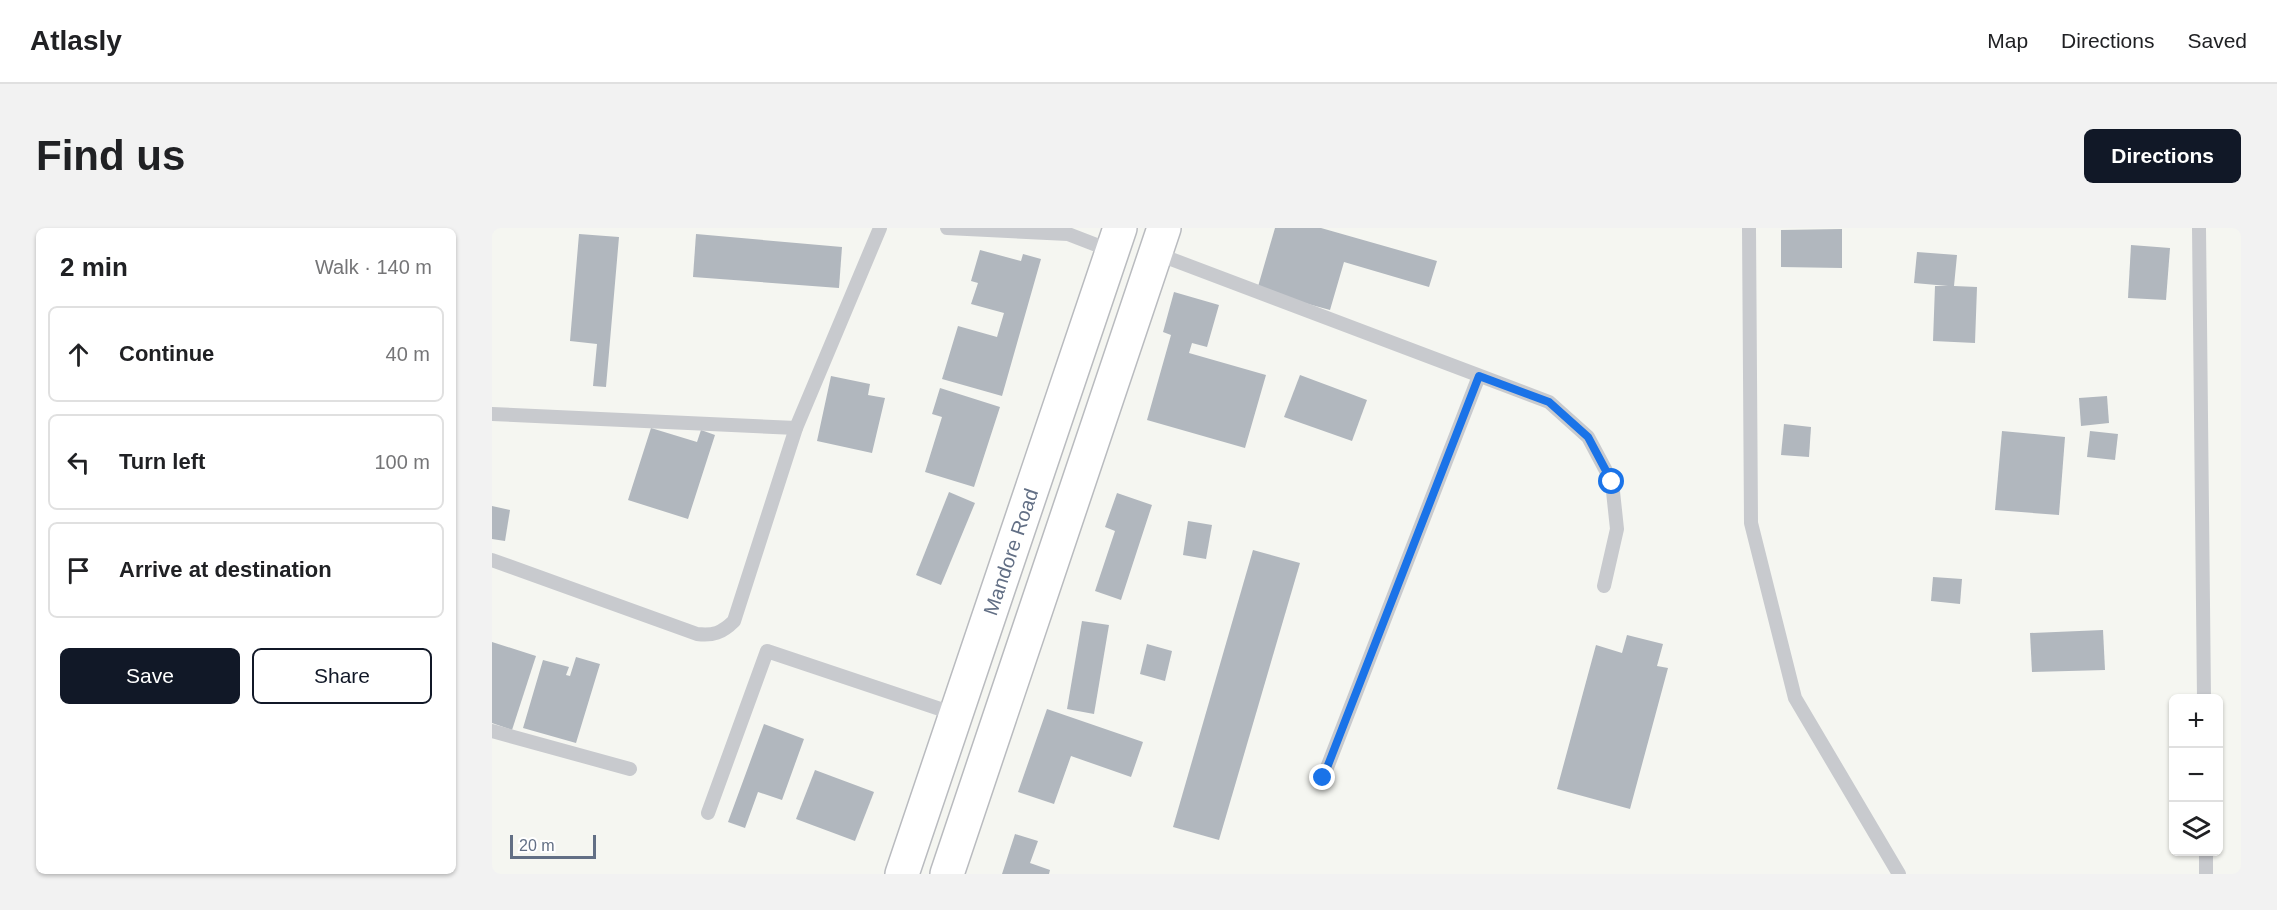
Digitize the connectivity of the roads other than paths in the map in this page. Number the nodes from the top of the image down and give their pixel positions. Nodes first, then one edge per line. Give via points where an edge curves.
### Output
1 (880, 228) edge
2 (947, 228) edge
3 (1749, 228) edge
4 (2199, 228) edge
5 (1116, 240) edge
6 (1160, 240) edge
7 (1479, 376) junction
8 (492, 414) edge
9 (796, 428) junction
10 (492, 560) edge
11 (1604, 586) dead end
12 (2204, 694) edge
13 (955, 714) junction
14 (492, 731) edge
15 (630, 770) dead end
16 (1323, 778) dead end
17 (708, 813) dead end
18 (2206, 856) edge
19 (902, 874) edge
20 (947, 874) edge
21 (1899, 874) edge
22 (2206, 874) edge

1 - 9 lane
2 - 5 lane
3 - 21 lane via 1751,523 1795,698
4 - 12 lane
5 - 13 highway, Mandore Road
6 - 7 lane
6 - 20 highway
7 - 11 lane via 1549,402 1588,437 1612,482 1617,529
7 - 16 lane
8 - 9 lane
9 - 10 lane via 734,621 724,631 697,634
13 - 17 lane via 767,651
13 - 19 highway, Mandore Road
14 - 15 lane
18 - 22 lane

